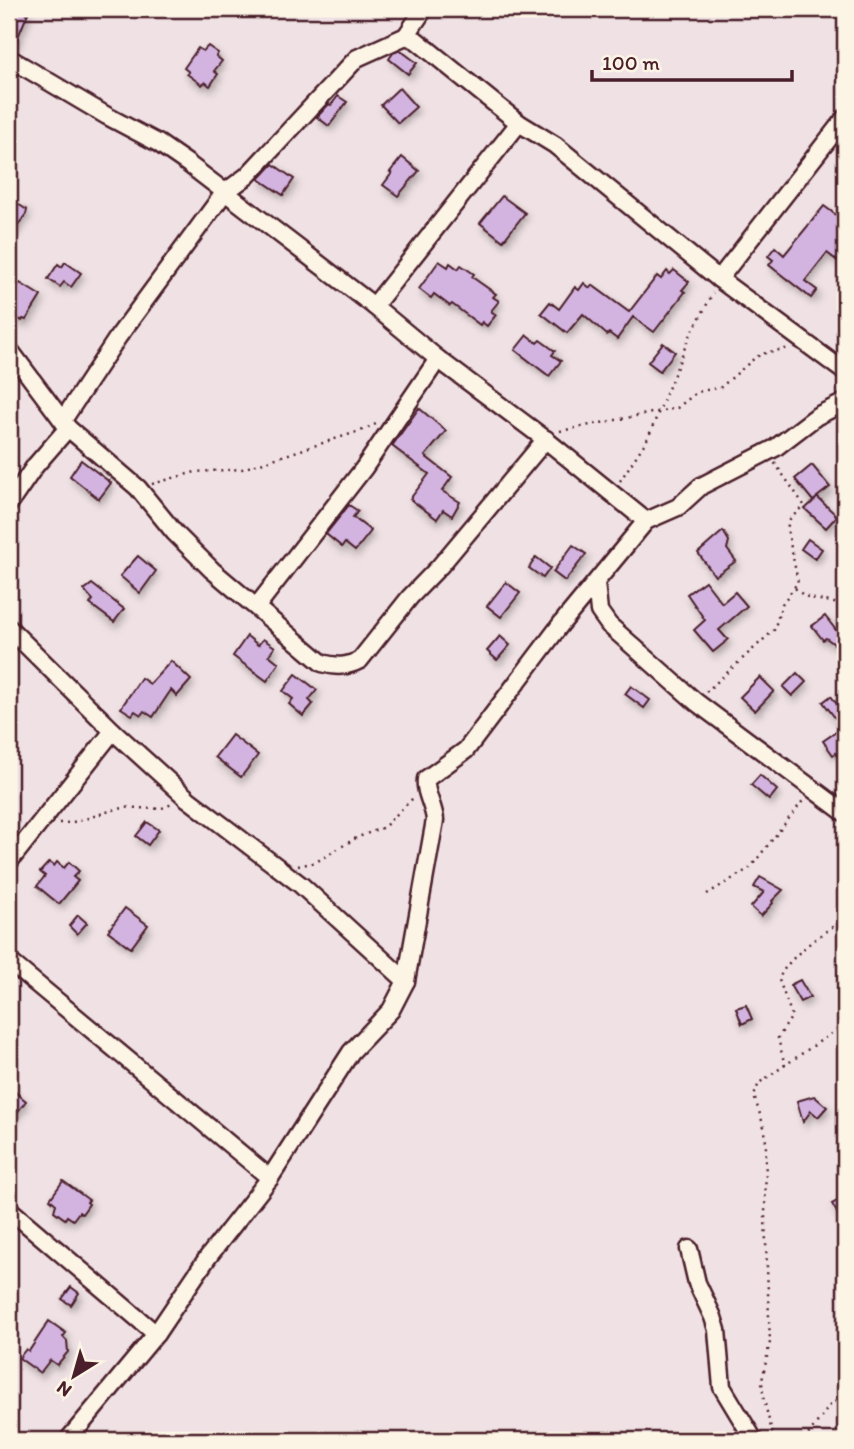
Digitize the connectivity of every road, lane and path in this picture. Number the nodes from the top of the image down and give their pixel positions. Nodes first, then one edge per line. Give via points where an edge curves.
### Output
1 (424, 9) edge
2 (406, 36) junction
3 (9, 58) edge
4 (845, 118) edge
5 (519, 123) junction
6 (224, 193) junction
7 (716, 276) junction
8 (374, 306) junction
9 (802, 340) junction
10 (9, 349) edge
11 (438, 359) junction
12 (845, 373) edge
13 (845, 402) edge
14 (657, 412) junction
15 (400, 413) junction
16 (65, 424) junction
17 (543, 437) junction
18 (767, 452) junction
19 (138, 488) junction
20 (612, 492) junction
21 (9, 504) edge
22 (646, 521) junction
23 (596, 583) junction
24 (795, 588) junction
25 (257, 606) junction
26 (845, 608) edge
27 (9, 628) edge
28 (696, 702) junction
29 (113, 731) junction
30 (425, 785) junction
31 (813, 788) junction
32 (188, 799) junction
33 (845, 813) edge
34 (39, 822) junction
35 (9, 862) edge
36 (295, 867) dead end
37 (708, 894) dead end
38 (845, 920) edge
39 (12, 971) edge
40 (406, 981) junction
41 (845, 1024) edge
42 (785, 1066) junction
43 (270, 1178) junction
44 (9, 1209) edge
45 (689, 1249) dead end
46 (156, 1334) junction
47 (845, 1396) edge
48 (68, 1440) edge
49 (754, 1440) edge
50 (774, 1440) edge
51 (803, 1440) edge

1 - 2 street
2 - 5 street
2 - 6 street via 357,58 247,176
3 - 6 street via 158,142
4 - 7 street
5 - 7 street via 555,145
5 - 8 street
6 - 8 street
6 - 16 street via 118,337
7 - 9 street
7 - 14 path via 712,296
8 - 11 street
9 - 12 street
9 - 14 path via 785,351 762,354 721,387 697,392 682,406
10 - 16 street
11 - 15 street
11 - 17 street
13 - 18 street
14 - 17 path
14 - 20 path via 640,453
15 - 19 path via 363,430 242,469 195,472
15 - 25 street via 364,468
16 - 19 street
16 - 21 street
17 - 20 street
17 - 25 street via 360,660 334,667 322,663
18 - 22 street via 701,486 678,507
18 - 24 path via 804,505 787,525 798,582
19 - 25 street via 187,546
20 - 22 street
22 - 23 street
23 - 28 street via 599,611 609,625
23 - 30 street via 466,750 429,775
24 - 26 path via 805,597
24 - 28 path via 782,604 774,630
27 - 29 street
28 - 31 street
29 - 32 street
29 - 34 street
30 - 36 path via 384,827 316,862
30 - 40 street via 435,820
31 - 33 street
31 - 37 path via 750,868
32 - 34 path via 164,808 120,808 68,823
32 - 40 street via 301,885
34 - 35 street
38 - 42 path via 784,967 779,976 792,1016 778,1038
39 - 43 street
40 - 43 street via 391,1010 351,1052
41 - 42 path
42 - 50 path via 759,1083 754,1096 766,1143 770,1342 762,1381
43 - 46 street
44 - 46 street
45 - 49 street via 717,1330 722,1387
46 - 48 street
47 - 51 path via 831,1404

